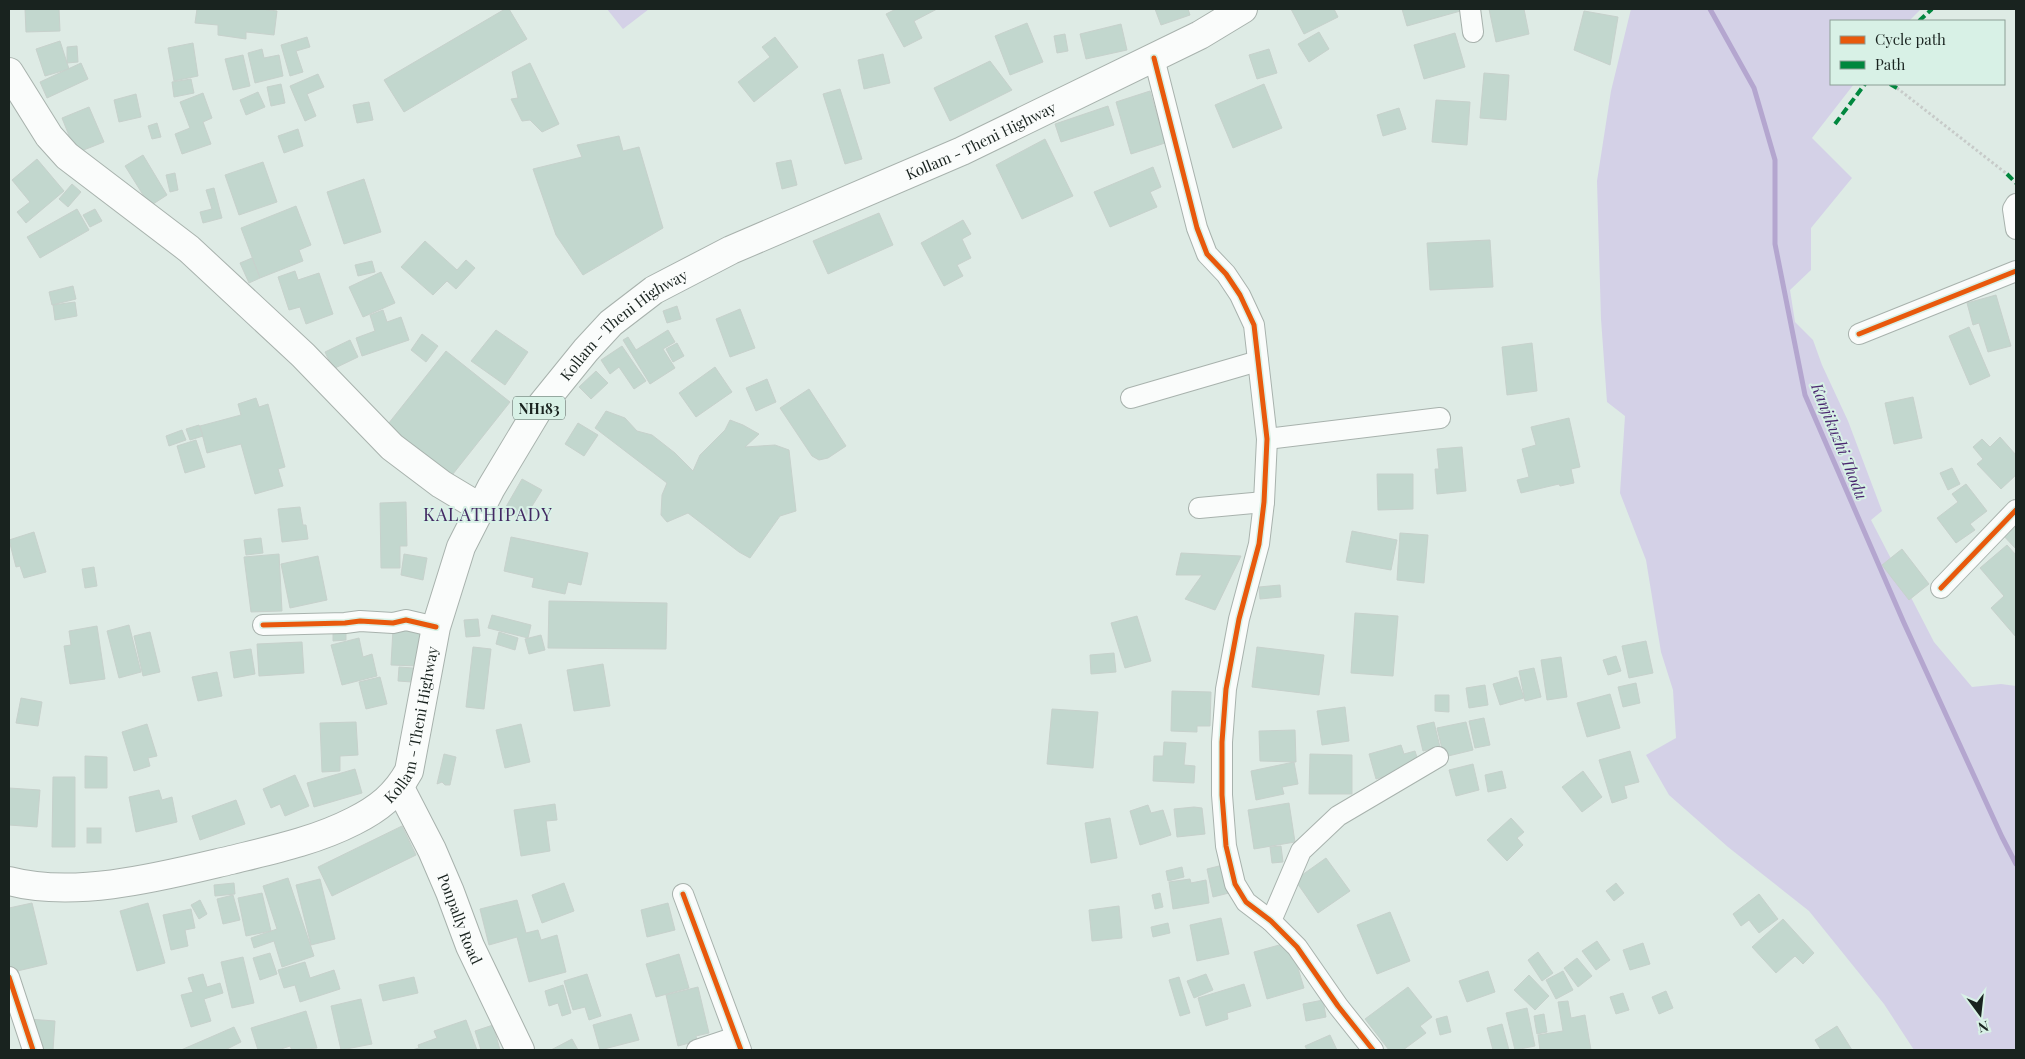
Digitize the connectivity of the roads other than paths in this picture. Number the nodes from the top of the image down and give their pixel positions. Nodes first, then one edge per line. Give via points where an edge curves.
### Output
1 (1244, 9) edge
2 (1470, 9) edge
3 (1473, 32) dead end
4 (1154, 58) junction
5 (9, 72) edge
6 (2016, 204) edge
7 (2016, 229) edge
8 (2016, 271) edge
9 (1859, 334) dead end
10 (1258, 361) junction
11 (1132, 398) dead end
12 (1440, 418) dead end
13 (1267, 439) junction
14 (1264, 502) junction
15 (481, 508) junction
16 (1199, 508) dead end
17 (2016, 510) edge
18 (1941, 588) dead end
19 (263, 625) dead end
20 (436, 627) junction
21 (1438, 757) dead end
22 (400, 788) junction
23 (9, 881) edge
24 (683, 894) dead end
25 (1271, 921) junction
26 (9, 977) edge
27 (739, 1044) edge
28 (33, 1050) edge
29 (520, 1050) edge
30 (697, 1050) edge
31 (1373, 1050) edge

1 - 4 main road, Kollam - Theni Highway / NH183 via 1207,32
2 - 3 street
4 - 10 street via 1197,228 1208,254 1240,295 1254,325
4 - 15 main road, Kollam - Theni Highway / NH183 via 962,152 731,250 647,295 611,323 539,408
5 - 15 main road via 49,136 67,156 189,249 304,355 392,447 441,484
6 - 7 street via 2013,209
8 - 9 street
10 - 11 street
10 - 13 street
12 - 13 street
13 - 14 street
14 - 16 street
14 - 25 street via 1259,544 1239,619 1226,689 1222,795 1226,846 1235,884 1246,902
15 - 20 main road, Kollam - Theni Highway / NH183 via 461,547
17 - 18 street
19 - 20 street via 360,621 393,623 406,620
20 - 22 main road, Kollam - Theni Highway / NH183 via 415,745 409,771
21 - 25 street via 1338,816 1300,851
22 - 23 main road, Kollam - Theni Highway / NH183 via 353,822 277,849 123,882 52,887
22 - 29 main road, Ponpally Road via 432,850 470,946
24 - 27 street
25 - 31 street via 1297,947
26 - 28 street
27 - 30 street

